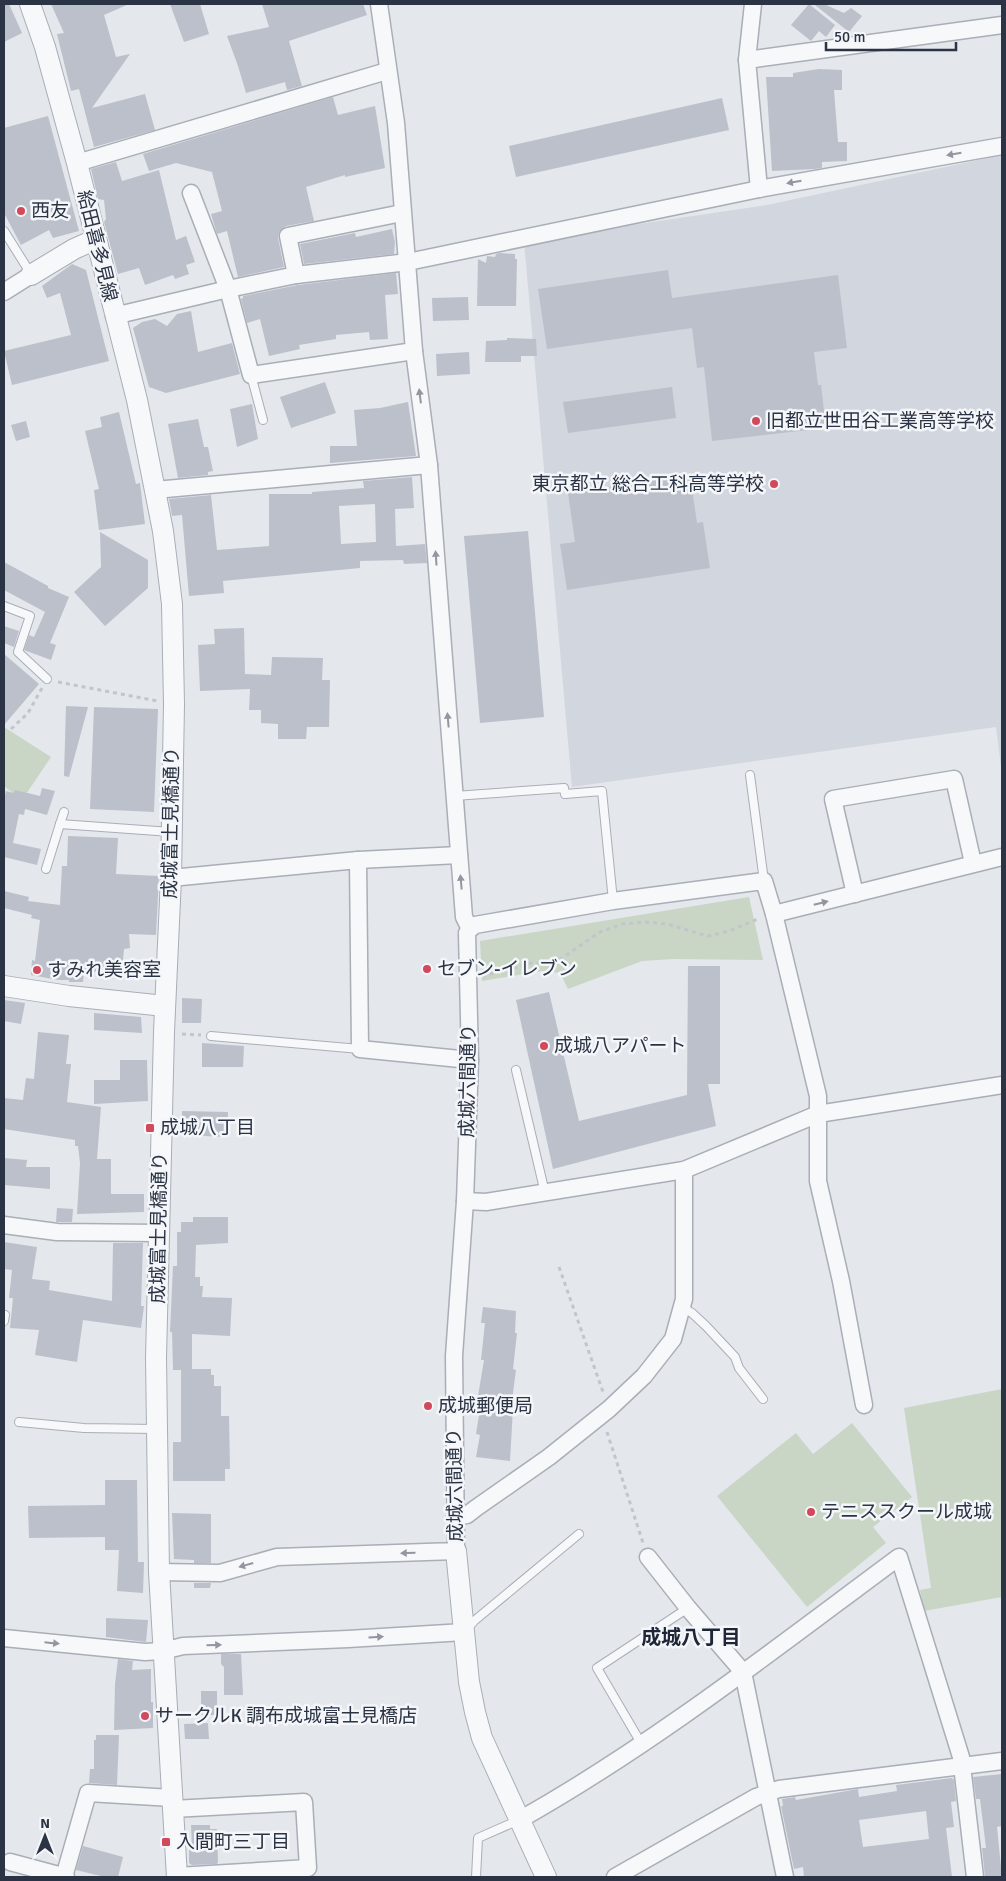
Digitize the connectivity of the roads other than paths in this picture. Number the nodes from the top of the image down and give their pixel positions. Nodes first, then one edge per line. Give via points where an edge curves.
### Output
1 (30, 4) edge
2 (379, 4) edge
3 (753, 4) edge
4 (1002, 25) edge
5 (746, 60) junction
6 (387, 71) junction
7 (1002, 146) edge
8 (76, 163) junction
9 (759, 189) junction
10 (191, 193) dead end
11 (402, 213) junction
12 (4, 231) edge
13 (96, 239) junction
14 (408, 262) junction
15 (31, 275) junction
16 (296, 275) junction
17 (228, 289) junction
18 (4, 292) edge
19 (114, 316) junction
20 (414, 351) junction
21 (251, 374) junction
22 (263, 420) dead end
23 (429, 465) junction
24 (155, 490) junction
25 (4, 606) edge
26 (47, 680) road end
27 (750, 775) dead end
28 (455, 796) junction
29 (64, 812) dead end
30 (60, 824) junction
31 (171, 832) junction
32 (459, 855) junction
33 (1002, 857) edge
34 (358, 860) junction
35 (973, 863) junction
36 (46, 869) dead end
37 (171, 878) junction
38 (764, 882) junction
39 (855, 894) junction
40 (617, 908) junction
41 (768, 916) junction
42 (470, 929) junction
43 (4, 986) edge
44 (166, 1006) junction
45 (211, 1036) road end
46 (360, 1049) junction
47 (470, 1060) junction
48 (516, 1070) dead end
49 (1002, 1085) edge
50 (818, 1114) junction
51 (684, 1170) junction
52 (545, 1193) junction
53 (465, 1201) junction
54 (4, 1225) edge
55 (158, 1232) junction
56 (682, 1308) junction
57 (764, 1399) dead end
58 (864, 1405) dead end
59 (19, 1422) dead end
60 (156, 1429) junction
61 (455, 1517) junction
62 (579, 1534) dead end
63 (456, 1551) junction
64 (648, 1557) dead end
65 (159, 1572) junction
66 (688, 1608) junction
67 (464, 1632) junction
68 (4, 1642) edge
69 (163, 1651) junction
70 (743, 1672) junction
71 (641, 1743) junction
72 (1002, 1761) edge
73 (963, 1765) junction
74 (768, 1792) junction
75 (173, 1803) junction
76 (521, 1819) junction
77 (10, 1862) dead end
78 (65, 1877) edge
79 (177, 1877) edge
80 (476, 1877) edge
81 (546, 1877) edge
82 (615, 1877) edge
83 (785, 1877) edge
84 (975, 1877) edge

1 - 8 street, 給田喜多見線 via 45,46
2 - 6 street
3 - 5 street
4 - 5 street
5 - 9 street
6 - 8 street
6 - 11 street via 396,123
7 -> 9 street
8 - 13 street, 給田喜多見線
9 - 14 street
10 - 17 street
11 - 14 street
11 - 16 street via 288,236
12 - 15 lane
13 - 15 street
13 - 19 street, 給田喜多見線
14 - 16 street
14 - 20 street
15 - 18 street
16 - 17 street
17 - 19 street
17 - 21 street
19 - 24 street, 給田喜多見線
20 - 21 street
23 -> 20 street
21 - 22 lane
23 - 24 street
28 -> 23 street
24 - 31 street, 成城富士見橋通り via 172,604
25 - 26 lane via 30,616 18,652
27 - 38 lane
28 - 32 street
28 - 40 lane via 564,788 565,794 602,791
29 - 30 lane
30 - 31 lane
30 - 36 lane
31 - 37 street, 成城富士見橋通り
32 - 34 street
42 -> 32 street via 464,917
33 - 35 street
34 - 37 street
34 - 46 street
35 - 39 street
35 - 39 street via 954,779 833,799
37 - 44 street, 成城富士見橋通り
38 - 40 street
38 - 41 street
41 -> 39 street
40 - 42 street via 475,925
41 - 50 street via 818,1096
42 - 47 street, 成城六間通り via 467,933
43 - 44 street
44 - 55 street, 成城富士見橋通り
45 - 46 lane
46 - 47 street
47 - 53 street, 成城六間通り
48 - 52 lane
49 - 50 street
50 - 51 street
50 - 58 street via 818,1181
51 - 52 street
51 - 56 street
52 - 53 street via 486,1202
53 - 61 street, 成城六間通り via 454,1356
54 - 55 street via 57,1232
55 - 60 street, 成城富士見橋通り
56 - 57 lane via 692,1313 735,1357 738,1368
56 - 61 street via 673,1340 644,1376 616,1402 549,1457 467,1515
59 - 60 lane via 84,1428
60 - 65 street, 成城富士見橋通り
61 - 63 street, 成城六間通り
62 - 67 lane
63 -> 65 street via 277,1557 220,1573
63 - 67 street, 成城六間通り
64 - 66 street
65 - 69 street, 成城富士見橋通り
66 - 70 street
66 - 71 lane via 597,1668
69 -> 67 street via 183,1646
67 - 76 street, 成城六間通り via 469,1682 482,1738
68 -> 69 street
69 - 75 street, 成城富士見橋通り
70 - 71 street
70 - 73 street via 899,1557
70 - 74 street
71 - 76 street
72 - 73 street
73 - 74 street
73 - 84 street
74 - 82 street
74 - 83 street
75 - 78 street via 88,1793
75 - 79 street, 成城富士見橋通り
75 - 79 street via 304,1802 308,1868
76 - 80 lane via 478,1838
76 - 81 street, 成城六間通り
77 - 78 street

